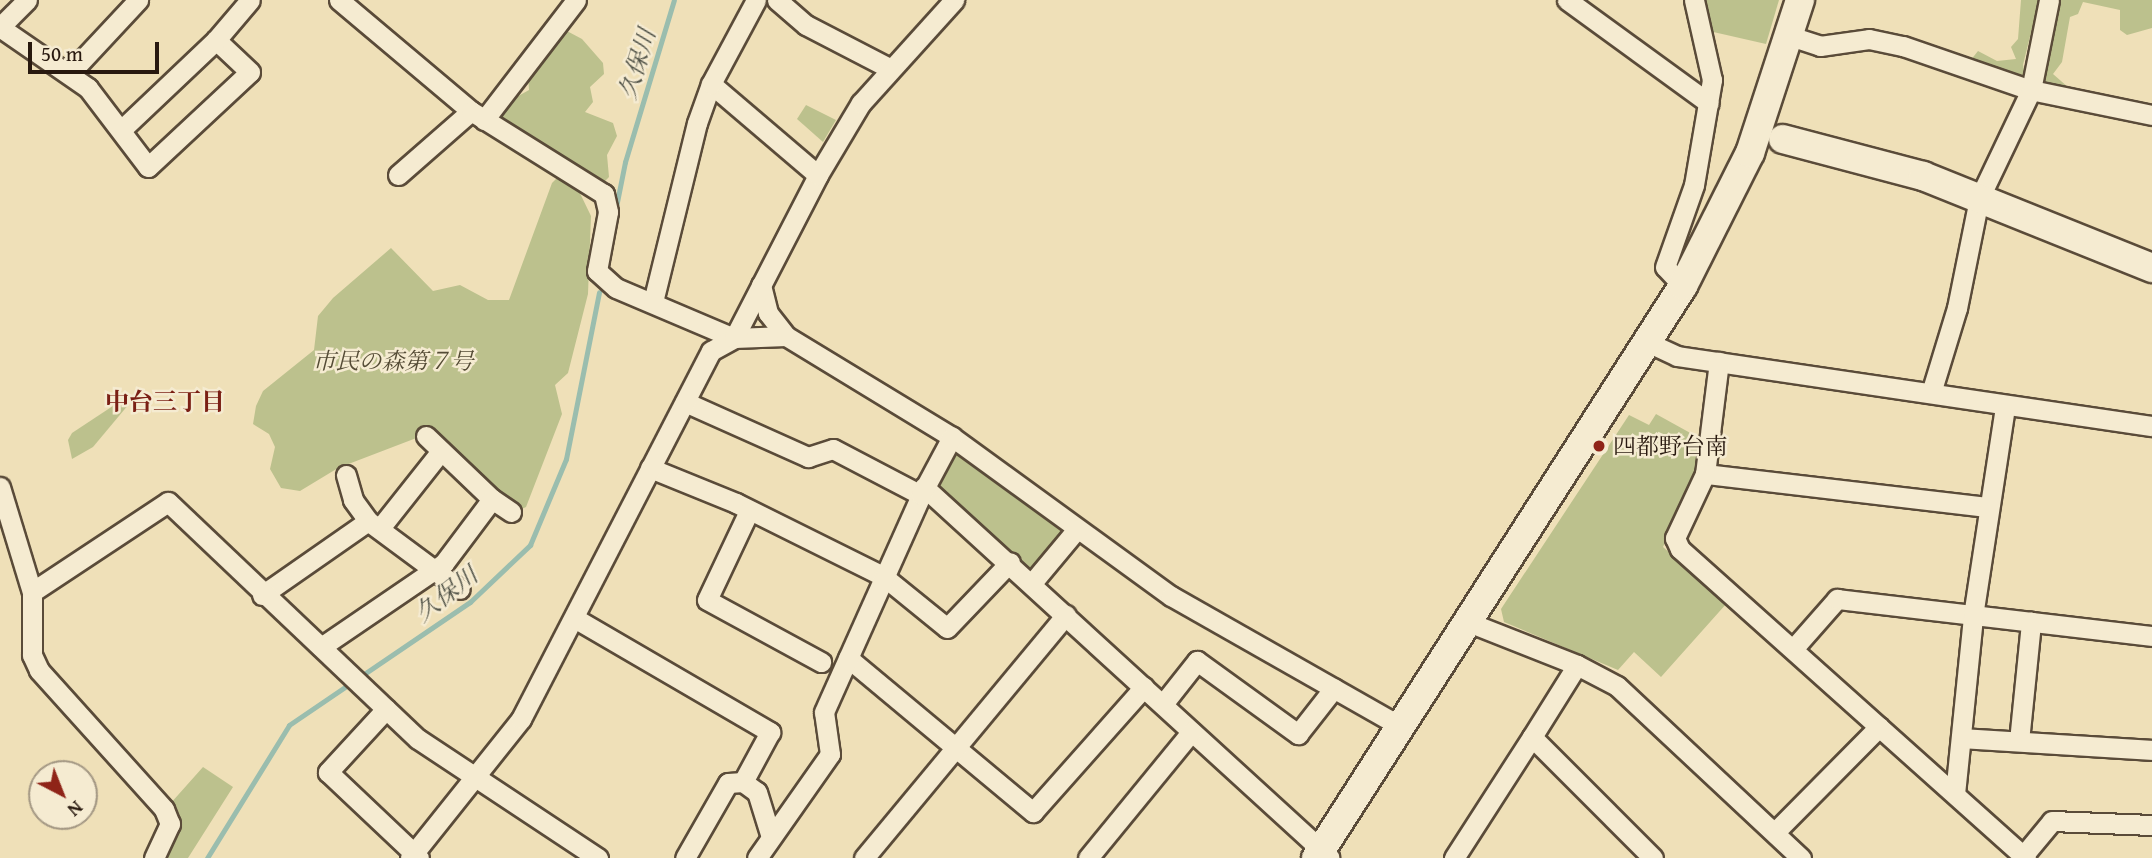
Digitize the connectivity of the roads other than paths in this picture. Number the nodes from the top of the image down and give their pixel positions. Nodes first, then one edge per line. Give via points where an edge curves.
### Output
1 (27, 0) edge
2 (138, 0) edge
3 (250, 0) edge
4 (339, 0) edge
5 (576, 0) edge
6 (756, 0) edge
7 (777, 0) edge
8 (954, 0) edge
9 (1567, 0) edge
10 (1694, 0) edge
11 (1800, 0) edge
12 (2049, 0) edge
13 (0, 28) edge
14 (1790, 36) junction
15 (216, 40) junction
16 (889, 68) junction
17 (70, 73) junction
18 (711, 84) junction
19 (2031, 90) junction
20 (1709, 103) junction
21 (2152, 115) edge
22 (478, 116) junction
23 (121, 130) junction
24 (1783, 139) dead end
25 (398, 175) dead end
26 (818, 175) junction
27 (1979, 199) junction
28 (2152, 268) edge
29 (761, 285) junction
30 (1683, 286) junction
31 (653, 302) junction
32 (786, 336) junction
33 (734, 338) junction
34 (1647, 342) junction
35 (1719, 362) junction
36 (1931, 393) junction
37 (685, 402) junction
38 (2006, 406) junction
39 (2152, 426) edge
40 (426, 436) dead end
41 (952, 437) junction
42 (440, 451) junction
43 (650, 468) junction
44 (1705, 474) junction
45 (346, 475) dead end
46 (0, 487) edge
47 (923, 491) junction
48 (492, 499) junction
49 (1987, 507) junction
50 (749, 511) junction
51 (511, 512) dead end
52 (374, 524) junction
53 (1077, 529) junction
54 (1010, 562) junction
55 (432, 567) junction
56 (883, 576) junction
57 (1032, 583) junction
58 (460, 589) dead end
59 (32, 592) junction
60 (262, 595) junction
61 (1066, 615) junction
62 (1973, 616) junction
63 (576, 619) junction
64 (1468, 622) junction
65 (2031, 622) junction
66 (2152, 636) edge
67 (320, 647) junction
68 (1793, 649) junction
69 (848, 658) junction
70 (821, 662) dead end
71 (1577, 664) junction
72 (1144, 687) junction
73 (1334, 688) junction
74 (1163, 704) junction
75 (387, 709) junction
76 (1401, 726) junction
77 (1879, 727) junction
78 (1191, 732) junction
79 (1532, 737) junction
80 (1962, 738) junction
81 (2019, 741) junction
82 (956, 746) junction
83 (2152, 750) edge
84 (473, 776) junction
85 (743, 782) junction
86 (1955, 794) junction
87 (2152, 825) edge
88 (1775, 832) junction
89 (771, 834) junction
90 (1323, 855) edge
91 (414, 857) edge
92 (2024, 857) edge
93 (154, 858) edge
94 (598, 858) edge
95 (685, 858) edge
96 (757, 858) edge
97 (864, 858) edge
98 (1088, 858) edge
99 (1454, 858) edge
100 (1653, 858) edge
101 (1801, 858) edge

1 - 13 street
2 - 17 street
3 - 15 street
4 - 22 street
5 - 22 street
6 - 18 street
7 - 16 street via 806,24
8 - 16 street
9 - 20 street
10 - 20 street via 1711,64
11 - 14 street
12 - 19 street
13 - 17 street
14 - 19 street via 1821,46 1869,39 1903,46
14 - 30 street via 1750,153
15 - 23 street
15 - 23 street via 250,72 148,167
16 - 26 street via 861,103
17 - 23 street
18 - 26 street
18 - 31 street via 690,147
19 - 21 street
19 - 27 street
20 - 30 street via 1695,185 1665,267
22 - 25 street
22 - 31 street via 604,194 608,212 597,271 616,288
24 - 27 street via 1923,176
26 - 29 street
27 - 28 street
27 - 36 street via 1957,308
29 - 32 street via 768,313
29 - 33 street
30 - 34 street
31 - 33 street
32 - 33 street
32 - 41 street
33 - 37 street via 711,351
34 - 35 street via 1677,356
34 - 64 street
35 - 36 street
35 - 44 street
36 - 38 street
37 - 43 street
37 - 47 street via 808,457 834,449
38 - 39 street
38 - 49 street
40 - 42 street
41 - 47 street
41 - 53 street
42 - 48 street
42 - 52 street
43 - 50 street
43 - 63 street
44 - 49 street
44 - 68 street via 1675,544
45 - 52 street via 353,500
46 - 59 street
47 - 54 street
47 - 56 street
48 - 51 street
48 - 55 street via 444,563
49 - 62 street
50 - 56 street
50 - 70 street via 707,600
52 - 55 street
52 - 60 street
53 - 57 street
53 - 73 street via 1171,596
54 - 56 street via 951,628
54 - 57 street
55 - 58 street
55 - 67 street
56 - 69 street
57 - 61 street
59 - 60 street via 168,502
59 - 93 street via 31,641 39,670 164,809 170,824
60 - 67 street
61 - 72 street
61 - 82 street
62 - 65 street
62 - 68 street via 1837,599
62 - 80 street
63 - 84 street via 521,719
63 - 85 street via 767,728 770,732
64 - 71 street
64 - 76 street
65 - 66 street
65 - 81 street
67 - 75 street
68 - 77 street
69 - 82 street
69 - 89 street via 824,712 830,754
71 - 79 street
71 - 88 street via 1640,703
72 - 74 street
72 - 82 street via 1033,811
73 - 74 street via 1298,734 1198,661
73 - 76 street
74 - 78 street
75 - 84 street via 418,739
75 - 91 street via 328,772
76 - 90 street
77 - 86 street
77 - 88 street
78 - 90 street
78 - 98 street
79 - 99 street
79 - 100 street
80 - 81 street
80 - 86 street
81 - 83 street
82 - 97 street
84 - 91 street
84 - 94 street
85 - 89 street via 757,792
85 - 95 street via 729,783
86 - 92 street
87 - 92 street via 2052,821
88 - 101 street
89 - 96 street

